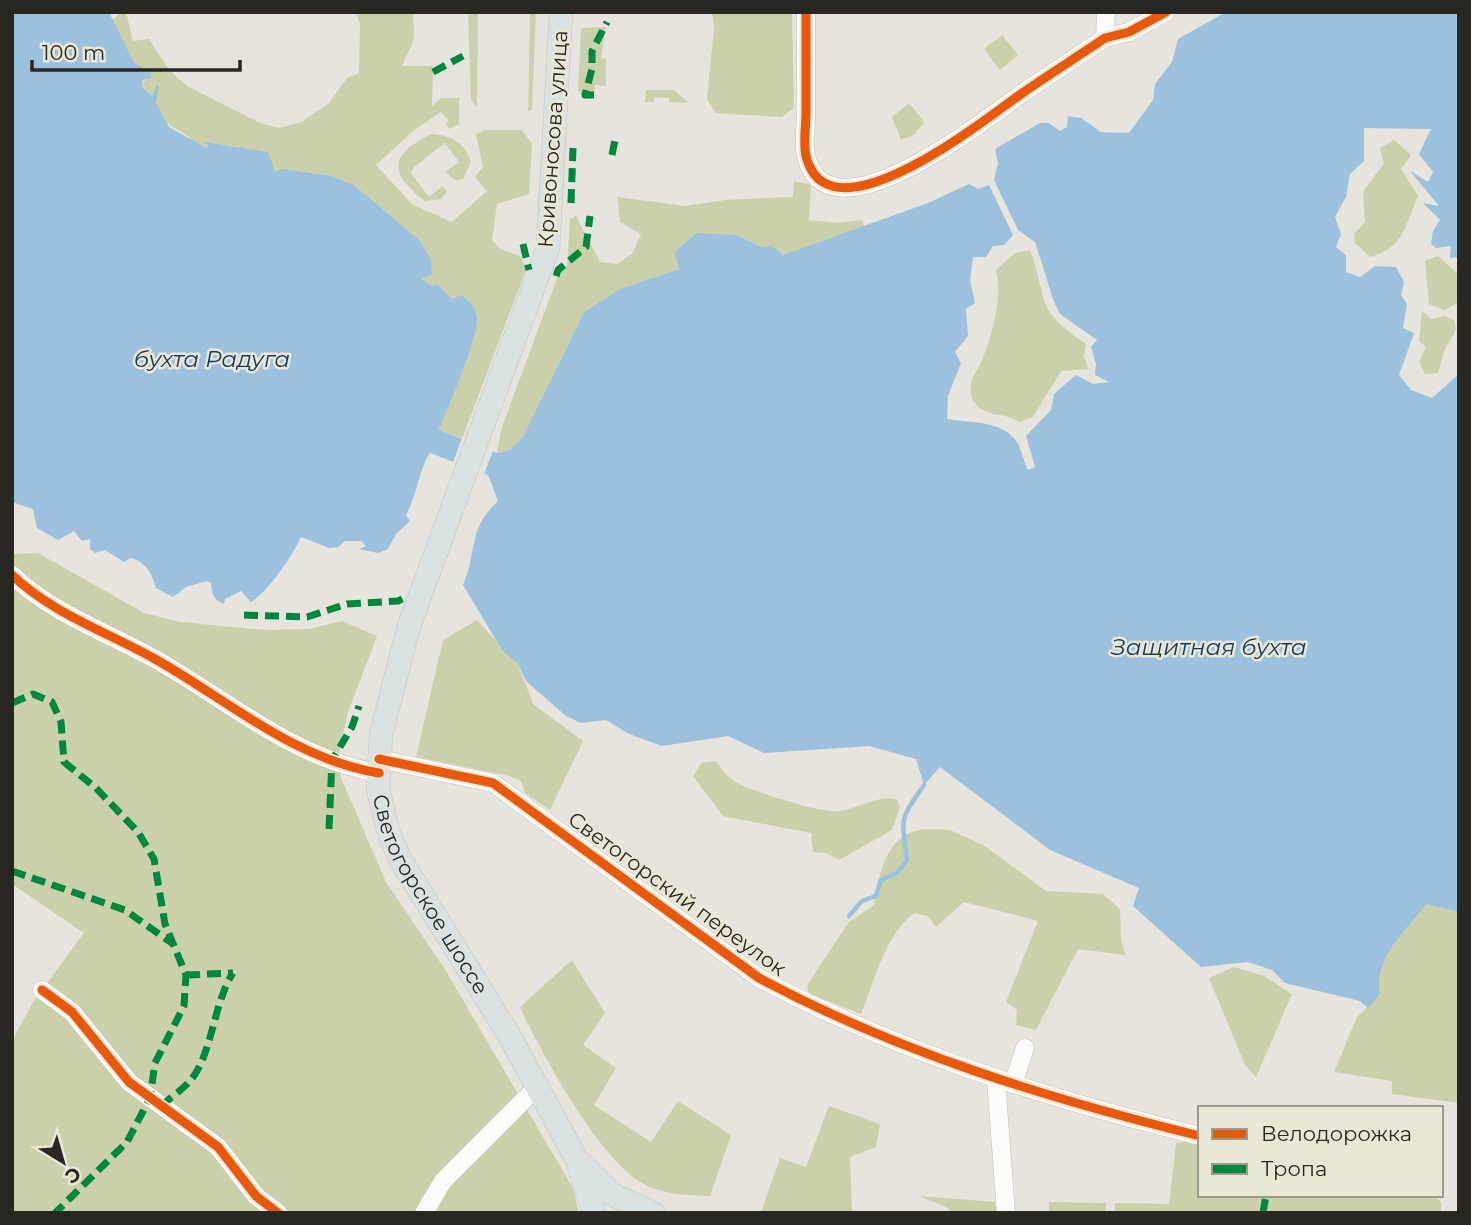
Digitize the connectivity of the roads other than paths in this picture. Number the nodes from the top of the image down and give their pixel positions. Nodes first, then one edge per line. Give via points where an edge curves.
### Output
1 (561, 12) edge
2 (806, 12) edge
3 (1106, 12) edge
4 (1166, 12) edge
5 (1105, 38) junction
6 (461, 487) joint
7 (12, 575) edge
8 (379, 766) junction
9 (42, 990) dead end
10 (1025, 1048) dead end
11 (1004, 1081) junction
12 (537, 1087) junction
13 (1198, 1135) edge
14 (579, 1161) junction
15 (278, 1213) edge
16 (424, 1213) edge
17 (594, 1213) edge
18 (653, 1213) edge
19 (1006, 1213) edge

1 - 6 main road, Кривоносова улица via 548,248
2 - 5 street via 806,155 820,178 835,187 870,185 914,166
3 - 5 street
4 - 5 street via 1129,33
6 - 8 main road, Светогорское шоссе via 409,626 387,706
7 - 8 street, Светогорский переулок via 74,620 155,659 259,727 356,769
8 - 11 street, Светогорский переулок via 493,783 759,978 947,1062
8 - 12 main road, Светогорское шоссе via 382,813 400,859 461,953
9 - 15 street via 72,1012 129,1082 218,1147 256,1196
10 - 11 street
11 - 13 street, Светогорский переулок
11 - 19 street
12 - 14 main road, Светогорское шоссе
12 - 16 street via 443,1181
14 - 17 main road, Светогорское шоссе
14 - 18 main road, Светогорское шоссе via 611,1194

